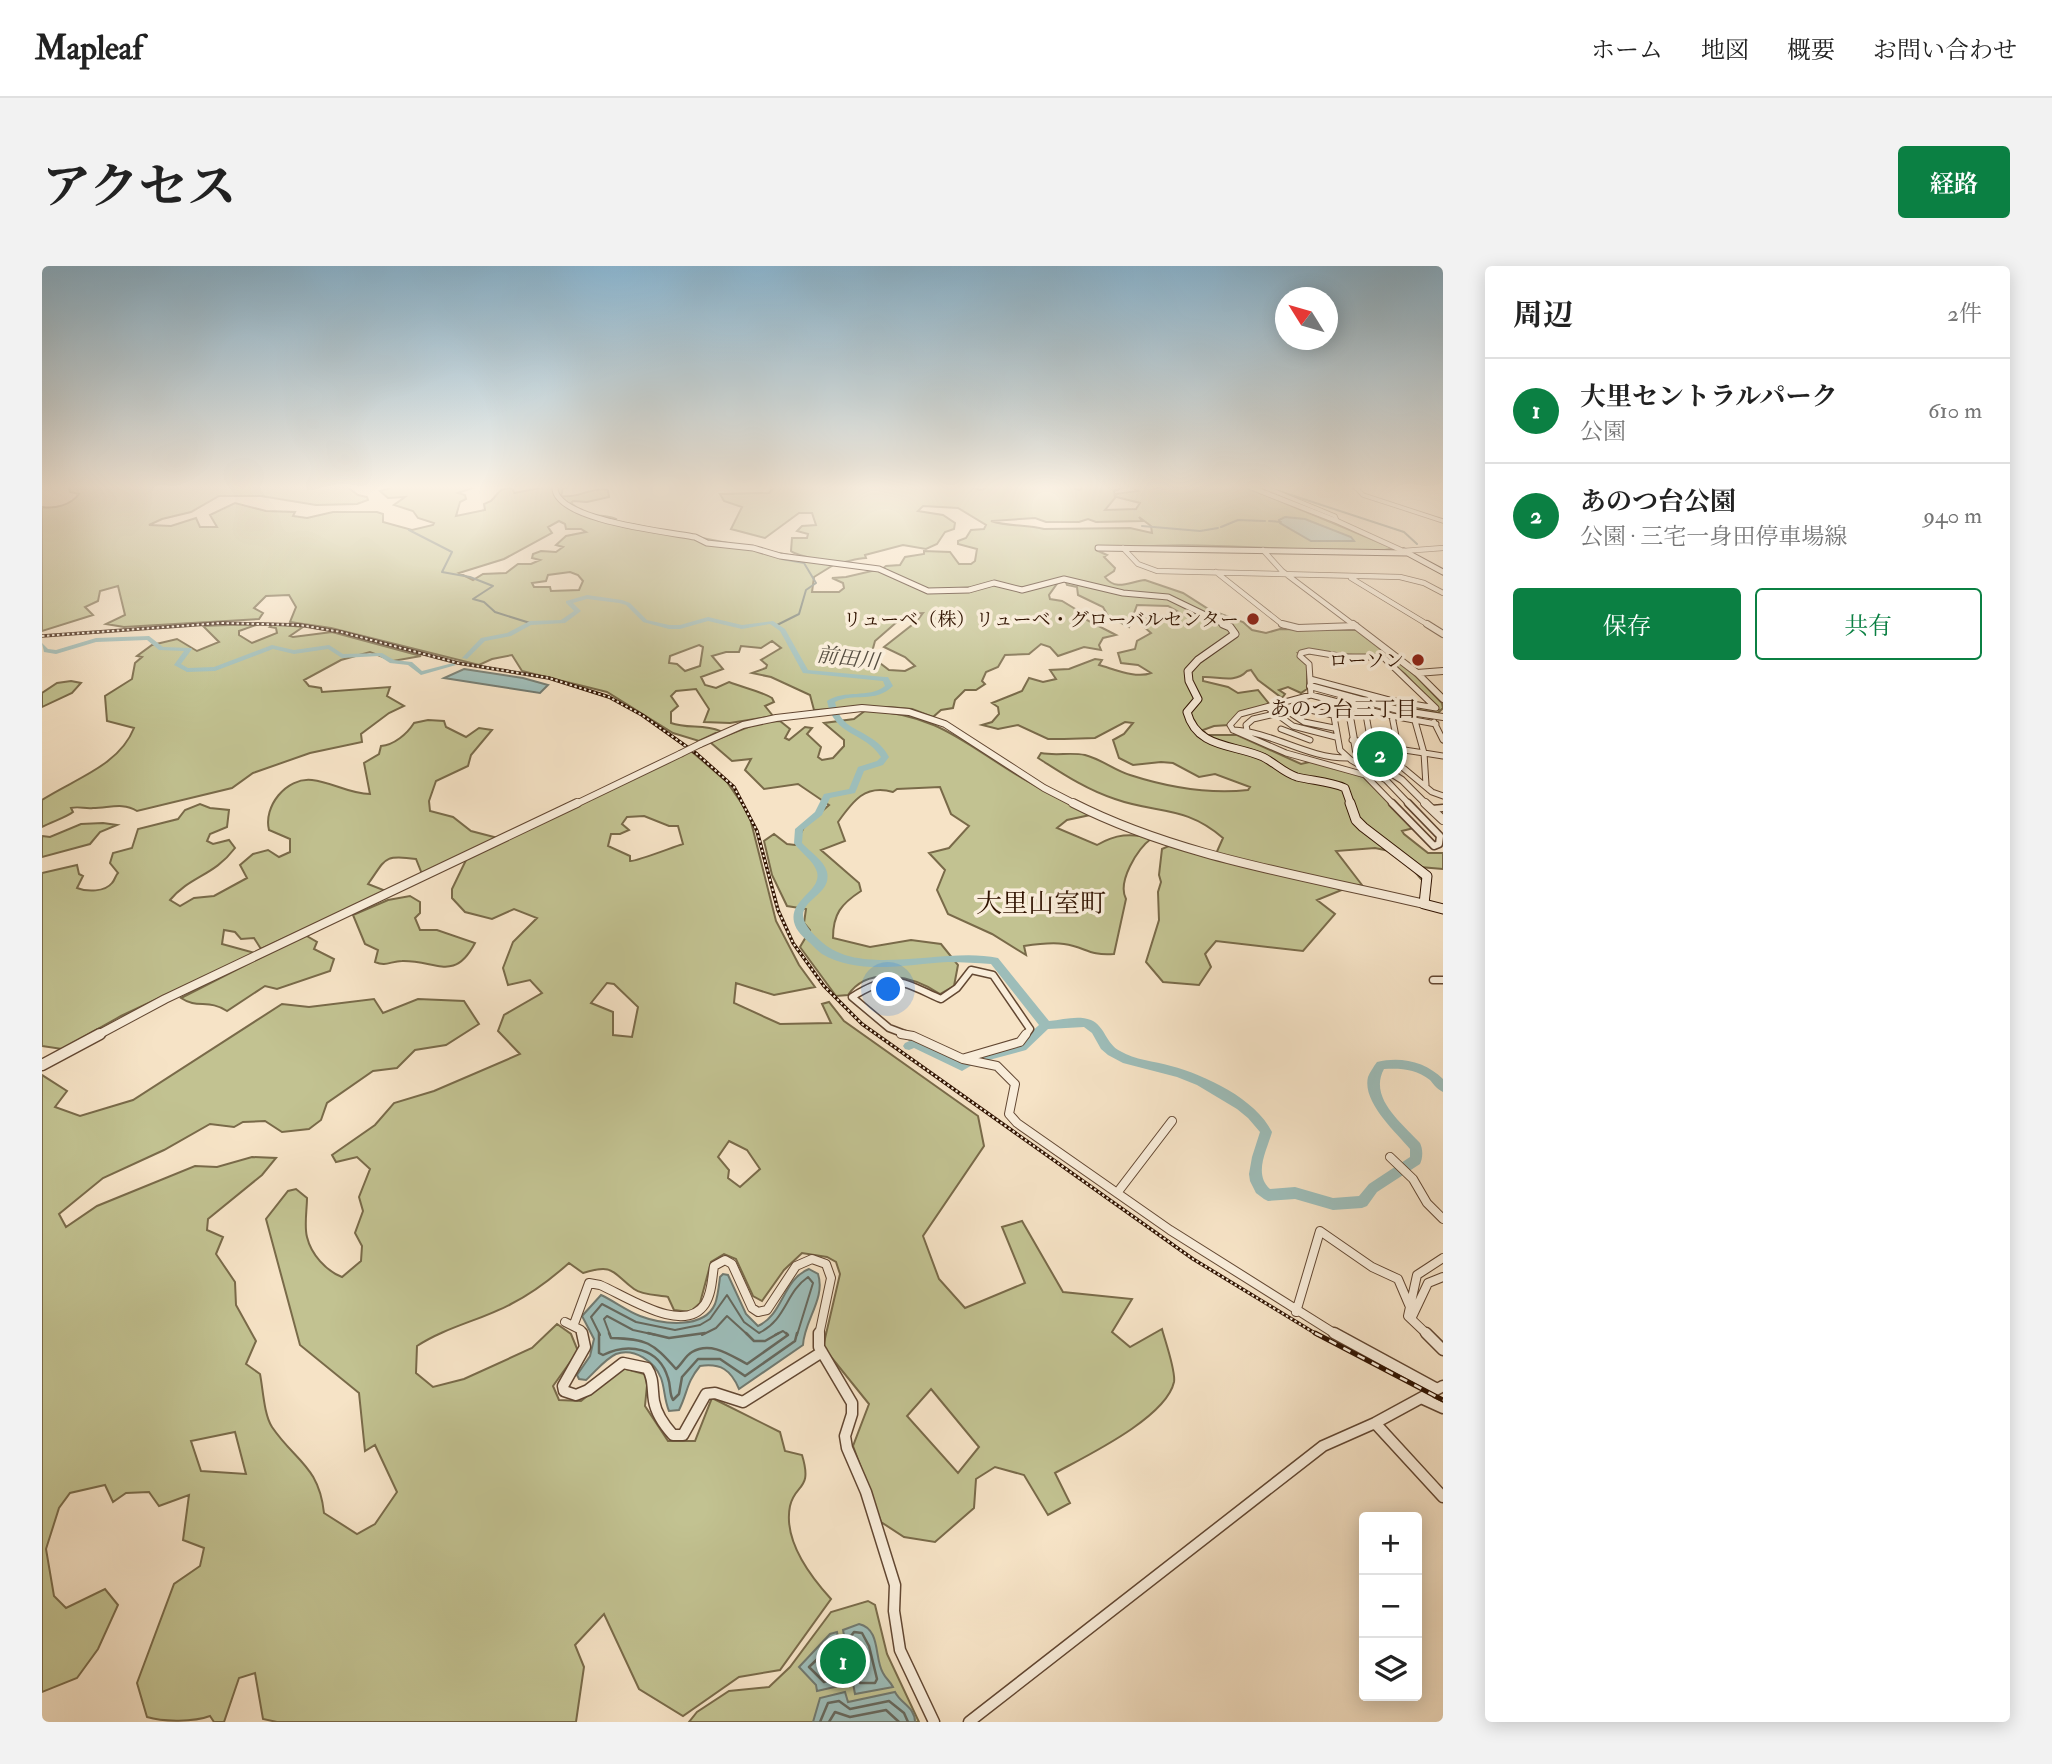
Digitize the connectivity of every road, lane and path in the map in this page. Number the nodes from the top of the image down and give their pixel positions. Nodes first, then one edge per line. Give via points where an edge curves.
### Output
1 (776, 555) edge
2 (1129, 555) edge
3 (1267, 555) edge
4 (1411, 555) edge
5 (1216, 572) junction
6 (1443, 572) edge
7 (1288, 576) junction
8 (1349, 578) junction
9 (1443, 593) edge
10 (1356, 626) junction
11 (1443, 634) edge
12 (1443, 671) edge
13 (1418, 673) junction
14 (1310, 683) junction
15 (1311, 695) junction
16 (1351, 698) junction
17 (1443, 699) edge
18 (1331, 700) junction
19 (1296, 701) junction
20 (1279, 705) junction
21 (1267, 707) junction
22 (1365, 709) junction
23 (1275, 713) junction
24 (1333, 715) junction
25 (1430, 715) junction
26 (1392, 716) junction
27 (1443, 716) edge
28 (1415, 721) junction
29 (1436, 724) junction
30 (1293, 726) junction
31 (1334, 728) junction
32 (1281, 729) junction
33 (1233, 730) junction
34 (1247, 730) junction
35 (1310, 732) junction
36 (1336, 736) junction
37 (1268, 739) junction
38 (1310, 740) junction
39 (1352, 740) junction
40 (1443, 740) edge
41 (1371, 743) junction
42 (1398, 748) junction
43 (1424, 753) junction
44 (1310, 756) junction
45 (1443, 756) edge
46 (1347, 758) junction
47 (1366, 767) junction
48 (1426, 785) junction
49 (1443, 796) edge
50 (1443, 808) edge
51 (1432, 809) junction
52 (1443, 820) edge
53 (1424, 904) junction
54 (1443, 909) edge
55 (1433, 980) dead end
56 (1443, 980) edge
57 (968, 1060) junction
58 (42, 1065) edge
59 (1172, 1121) dead end
60 (1393, 1160) dead end
61 (1117, 1193) junction
62 (1443, 1219) edge
63 (1443, 1258) edge
64 (1443, 1277) edge
65 (1410, 1307) junction
66 (1296, 1312) junction
67 (1411, 1319) junction
68 (1443, 1350) edge
69 (821, 1352) junction
70 (1440, 1387) edge
71 (1421, 1398) junction
72 (1443, 1408) edge
73 (1375, 1423) junction
74 (1443, 1497) edge
75 (934, 1722) edge
76 (969, 1722) edge

1 - 53 main road via 880,569 928,591 994,583 1022,590 1064,579 1123,593 1173,598 1230,627 1235,634 1188,668 1188,680 1198,699 1187,712 1192,729 1208,740 1263,757 1294,776 1345,789 1356,820 1427,876
2 - 5 street via 1152,570
3 - 7 street
4 - 6 main road
5 - 7 street
5 - 10 street via 1283,625
7 - 8 street
7 - 10 street
8 - 9 street via 1409,579
8 - 11 street
10 - 13 street
12 - 13 street
13 - 17 street
14 - 15 street
14 - 16 street
14 - 16 street via 1309,664 1300,654 1304,651 1383,657 1436,708
15 - 18 street
15 - 19 street
16 - 18 street
16 - 22 street
16 - 25 street
16 - 39 street
18 - 24 street
19 - 20 street
19 - 24 street
20 - 21 street
20 - 31 street via 1304,722
21 - 23 street
21 - 33 street via 1238,715 1230,725
22 - 26 street
22 - 41 street
23 - 30 street
23 - 34 street via 1250,720
24 - 31 street
25 - 27 street
25 - 29 street
26 - 28 street
26 - 42 street
28 - 29 street
28 - 43 street
29 - 40 street
30 - 32 street
30 - 35 street
31 - 36 street
32 - 37 street
32 - 38 street
33 - 34 street
33 - 44 street
34 - 37 street
35 - 36 street
35 - 38 street
36 - 39 street
36 - 46 street
37 - 44 street
38 - 44 street
39 - 41 street
39 - 47 street
41 - 42 street
42 - 43 street
42 - 48 street via 1402,767
43 - 45 street
43 - 48 street
44 - 46 street
44 - 47 street
46 - 47 street
47 - 47 street via 1390,784 1440,836 1439,844 1432,844 1370,779
47 - 51 street via 1402,780
48 - 49 street
50 - 51 street
51 - 52 street
53 - 54 main road
53 - 58 street, bridge via 1173,843 1068,801 934,720 889,709 846,710 754,722 700,744 165,999
55 - 56 street
57 - 57 street via 1020,1042 1030,1029 993,975 971,970 941,999 891,979 852,997 897,1032 953,1058
57 - 61 street via 997,1066 1015,1084 1009,1110 1013,1120
59 - 61 street
60 - 62 street
61 - 66 street
63 - 65 street via 1417,1275
64 - 67 street via 1428,1283
65 - 66 street via 1401,1282 1320,1231
65 - 67 street
66 - 70 street via 1378,1359
67 - 68 street
69 - 69 street via 818,1338 831,1278 826,1264 812,1259 796,1266 767,1310 758,1312 752,1308 738,1273 725,1260 714,1266 706,1303 682,1317 641,1307 589,1283 569,1323 581,1330 585,1347 563,1385 564,1391 576,1395 623,1363 647,1368 652,1375 654,1404 665,1426 673,1435 683,1434 706,1394 743,1402
69 - 75 street via 852,1403 847,1448 895,1585 900,1650
70 - 71 street
71 - 72 street
71 - 73 street
73 - 74 street
73 - 76 street via 1324,1446

